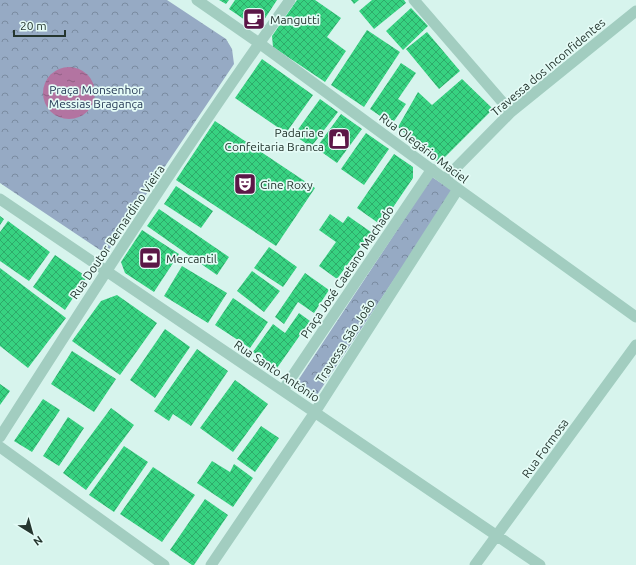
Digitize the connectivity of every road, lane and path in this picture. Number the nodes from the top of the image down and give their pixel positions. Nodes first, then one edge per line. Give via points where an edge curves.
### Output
1 (197, 0) edge
2 (290, 0) edge
3 (414, 0) edge
4 (636, 11) edge
5 (259, 43) junction
6 (511, 112) junction
7 (432, 169) junction
8 (444, 178) junction
9 (458, 189) junction
10 (0, 199) edge
11 (106, 271) junction
12 (636, 317) edge
13 (636, 346) edge
14 (283, 390) junction
15 (315, 412) junction
16 (0, 437) edge
17 (0, 447) edge
18 (496, 536) junction
19 (164, 565) edge
20 (211, 565) edge
21 (475, 565) edge
22 (540, 565) edge

1 - 5 street, Rua Olegário Maciel
2 - 5 street, Rua Doutor Bernardino Vieira
3 - 6 street
4 - 6 street, Travessa dos Inconfidentes
5 - 7 street, Rua Olegário Maciel
5 - 11 street, Rua Doutor Bernardino Vieira
6 - 8 street, Travessa dos Inconfidentes
7 - 8 street, Rua Olegário Maciel
7 - 14 street, Praça José Caetano Machado
8 - 9 street, Rua Olegário Maciel
9 - 12 street, Rua Olegário Maciel
9 - 15 street, Travessa São João
10 - 11 street, Rua Santo Antônio
11 - 14 street, Rua Santo Antônio
11 - 16 street, Rua Doutor Bernardino Vieira
13 - 18 street, Rua Formosa
14 - 15 street, Rua Santo Antônio
15 - 18 street, Rua Santo Antônio
15 - 20 street, Travessa São João
17 - 19 street
18 - 21 street, Rua Formosa
18 - 22 street, Rua Santo Antônio

